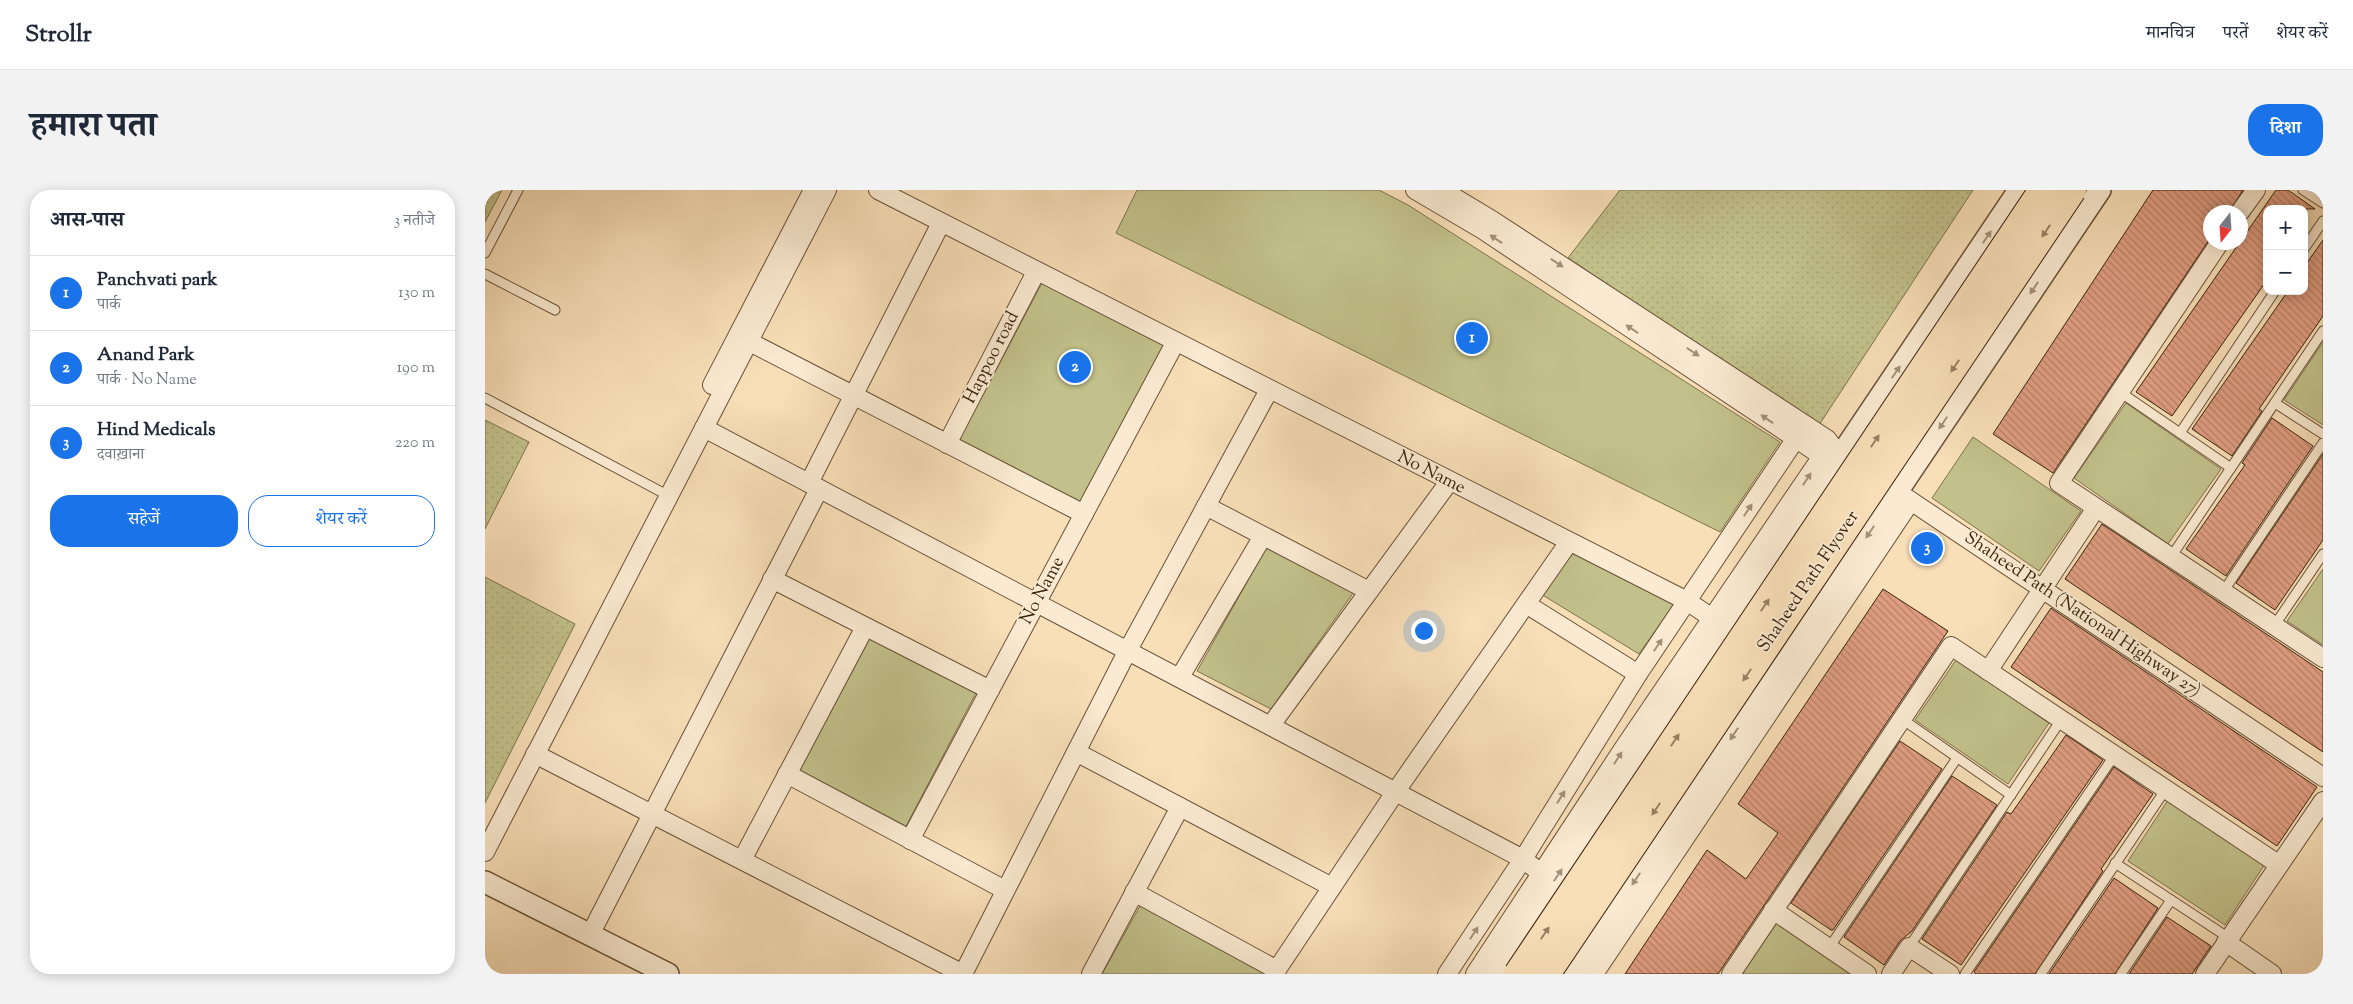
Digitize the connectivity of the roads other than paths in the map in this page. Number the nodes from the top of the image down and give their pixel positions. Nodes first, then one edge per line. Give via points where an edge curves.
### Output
1 (518, 190) edge
2 (813, 190) edge
3 (827, 190) edge
4 (878, 190) edge
5 (1415, 190) edge
6 (1442, 190) edge
7 (2019, 190) edge
8 (2043, 190) edge
9 (2073, 190) edge
10 (2101, 190) edge
11 (2255, 190) edge
12 (2303, 190) edge
13 (2323, 203) edge
14 (2245, 205) edge
15 (2323, 221) edge
16 (941, 222) junction
17 (2308, 243) edge
18 (2215, 250) edge
19 (485, 254) edge
20 (1036, 272) junction
21 (485, 274) edge
22 (2272, 295) edge
23 (555, 310) dead end
24 (2323, 332) edge
25 (743, 339) junction
26 (1175, 343) junction
27 (1269, 390) junction
28 (2120, 392) junction
29 (853, 396) junction
30 (485, 398) edge
31 (2275, 402) junction
32 (703, 428) junction
33 (1801, 432) junction
34 (2180, 433) junction
35 (2323, 434) edge
36 (2323, 442) edge
37 (947, 444) junction
38 (1831, 456) junction
39 (2231, 468) junction
40 (1449, 482) junction
41 (814, 486) junction
42 (663, 493) junction
43 (1904, 496) junction
44 (1206, 506) junction
45 (2096, 508) junction
46 (1084, 514) junction
47 (1263, 536) junction
48 (1569, 542) junction
49 (2323, 554) edge
50 (2171, 557) junction
51 (772, 579) junction
52 (2042, 588) junction
53 (1369, 591) junction
54 (2223, 592) junction
55 (1687, 601) junction
56 (1037, 602) junction
57 (1526, 604) junction
58 (1712, 618) junction
59 (865, 626) junction
60 (2274, 626) junction
61 (1128, 650) junction
62 (2323, 658) edge
63 (1988, 671) junction
64 (1638, 674) junction
65 (1180, 677) junction
66 (990, 690) junction
67 (1902, 719) junction
68 (2061, 720) junction
69 (1271, 725) junction
70 (1076, 752) junction
71 (535, 754) junction
72 (2114, 756) junction
73 (1957, 758) junction
74 (787, 774) junction
75 (2323, 777) edge
76 (2165, 790) junction
77 (1396, 791) junction
78 (2011, 795) junction
79 (2323, 801) edge
80 (1180, 807) junction
81 (652, 814) junction
82 (485, 825) edge
83 (910, 840) junction
84 (485, 852) edge
85 (1523, 859) junction
86 (742, 860) junction
87 (2115, 862) junction
88 (2278, 864) junction
89 (1541, 873) junction
90 (485, 882) edge
91 (1332, 887) junction
92 (1005, 890) junction
93 (1135, 892) junction
94 (2171, 900) junction
95 (1773, 910) junction
96 (590, 935) junction
97 (2227, 940) junction
98 (1909, 947) junction
99 (1829, 948) junction
100 (1275, 972) edge
101 (669, 974) edge
102 (963, 974) edge
103 (1091, 974) edge
104 (1447, 974) edge
105 (1475, 974) edge
106 (1492, 974) edge
107 (1518, 974) edge
108 (1546, 974) edge
109 (1573, 974) edge
110 (1594, 974) edge
111 (1731, 974) edge
112 (1867, 974) edge
113 (1891, 974) edge
114 (1950, 974) edge
115 (1965, 974) edge
116 (2041, 974) edge
117 (2121, 974) edge
118 (2205, 974) edge
119 (2272, 974) edge

1 - 19 lane
2 - 25 street
3 - 25 street
4 - 16 street, No Name
33 -> 5 street
6 -> 33 street via 1492,220
38 -> 7 street
107 -> 8 highway, Shaheed Path Flyover, bridge
9 -> 108 highway, Shaheed Path Flyover, bridge
10 -> 43 street
11 - 14 street
12 - 13 lane
15 - 17 lane
16 - 20 street, No Name
16 - 29 street
18 - 28 street
20 - 26 street, No Name
20 - 37 street, Happoo road
21 - 23 lane
22 - 34 lane
24 - 31 lane
25 - 29 street
25 - 32 street
25 - 42 street
26 - 27 street, No Name
26 - 46 street, No Name
27 - 40 street, No Name
27 - 44 street
28 - 34 lane
28 - 45 street via 2059,483
29 - 37 street
29 - 41 street
30 - 42 lane
31 - 35 lane
31 - 39 lane
32 - 41 street
32 - 42 street
33 - 38 street, Shaheed Path (National Highway 27) via 1827,439
55 -> 33 street
34 - 39 lane
36 - 54 lane
37 - 46 street
38 - 43 street, Shaheed Path (National Highway 27)
58 -> 38 street
106 -> 38 street
39 - 50 lane
40 - 48 street, No Name
40 - 53 street
41 - 51 street
41 - 56 street
42 - 71 street
42 - 82 street
43 - 52 street, Shaheed Path (National Highway 27)
43 -> 109 street via 1663,839
43 - 110 street
44 - 47 street
44 - 61 street
45 - 50 street
45 - 52 street
46 - 56 street, No Name
47 - 53 street
47 - 65 street
48 - 55 street, No Name
48 - 57 street
49 - 60 lane
50 - 54 street
51 - 59 street
51 - 81 street
52 - 63 street
52 - 75 street, Shaheed Path (National Highway 27)
53 - 69 street
54 - 60 street
55 - 58 street, No Name
64 -> 55 street
56 - 61 street
56 - 66 street, No Name
57 - 64 street
57 - 77 street
89 -> 58 street
59 - 66 street
59 - 74 street
60 - 62 street
61 - 65 street
61 - 70 street
63 - 67 street via 1951,646
63 - 68 street
85 -> 64 street
65 - 69 street
66 - 83 street, No Name
67 - 73 lane
67 - 95 street
68 - 72 street
68 - 78 lane
69 - 77 street
70 - 80 street
70 - 92 street
71 - 81 street
71 - 84 street
72 - 76 street
72 - 115 lane
73 - 78 lane
73 - 99 lane
74 - 83 street
74 - 86 street
76 - 87 lane
76 - 88 street
77 - 85 street
77 - 91 street
78 - 98 lane
79 - 88 street
80 - 91 street
80 - 93 street
81 - 86 street
81 - 96 street
83 - 92 street
85 - 89 street
104 -> 85 street
86 - 102 street
87 - 94 lane
87 - 116 lane
88 - 97 street
89 - 105 street
90 - 96 street
91 - 100 street
92 - 102 street
93 - 100 street
93 - 103 street
94 - 97 lane
94 - 117 lane
95 - 99 street
95 - 111 street
96 - 101 street
97 - 118 street
97 - 119 street
98 - 113 street
98 - 114 street
99 - 112 street

